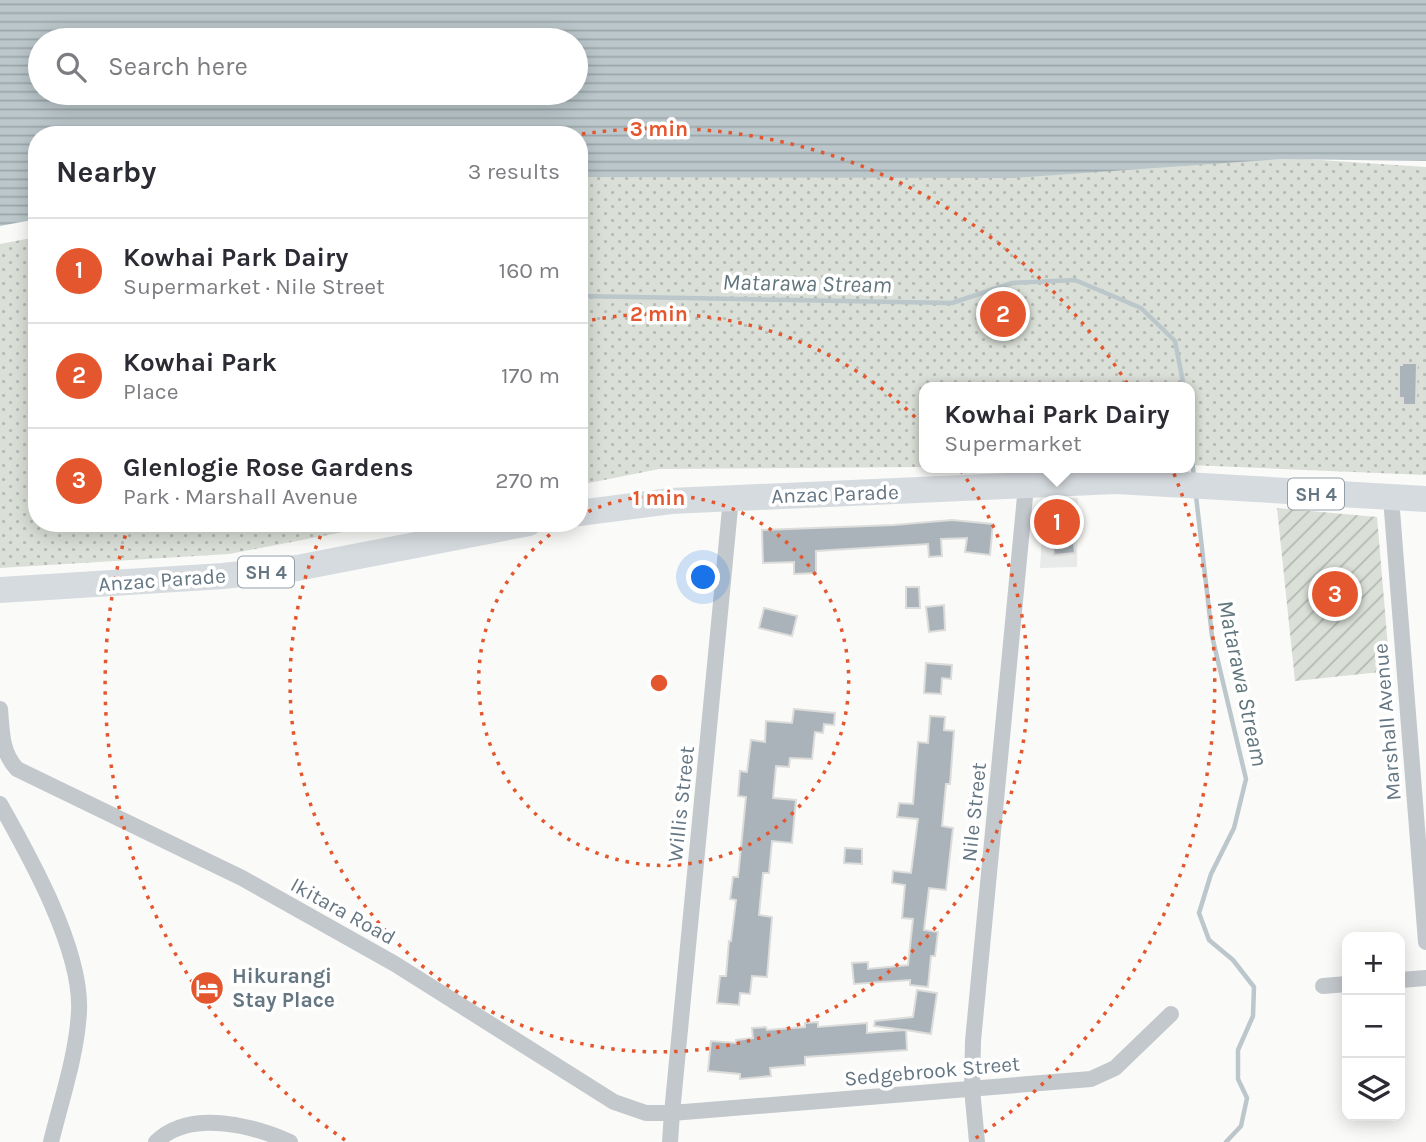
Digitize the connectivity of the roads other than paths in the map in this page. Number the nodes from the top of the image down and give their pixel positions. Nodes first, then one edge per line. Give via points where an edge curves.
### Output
1 (1026, 486) junction
2 (731, 498) junction
3 (1391, 498) junction
4 (1426, 499) edge
5 (588, 512) edge
6 (483, 532) edge
7 (0, 590) edge
8 (0, 709) edge
9 (0, 804) edge
10 (1426, 942) edge
11 (1426, 978) edge
12 (1405, 980) edge
13 (1342, 984) edge
14 (1323, 986) dead end
15 (1171, 1014) dead end
16 (972, 1089) junction
17 (672, 1113) junction
18 (51, 1142) edge
19 (156, 1142) edge
20 (290, 1142) edge
21 (670, 1142) edge
22 (976, 1142) edge

1 - 2 main road, Anzac Parade / SH 4
1 - 3 main road, Anzac Parade / SH 4 via 1116,481
1 - 16 street, Nile Street via 972,1041
2 - 5 main road, Anzac Parade / SH 4
2 - 17 street, Willis Street
3 - 4 main road, Anzac Parade / SH 4
3 - 10 street, Marshall Avenue
6 - 7 main road, Anzac Parade / SH 4 via 297,568
8 - 17 street, Ikitara Road via 2,740 18,769 254,885 395,964 614,1102 646,1113
9 - 18 street via 52,906 78,995 75,1039
11 - 12 street
13 - 14 street
15 - 16 street, Sedgebrook Street via 1115,1068 1098,1077
16 - 17 street, Sedgebrook Street
16 - 22 street, Nile Street
17 - 21 street
19 - 20 street via 181,1128 208,1124 259,1130

